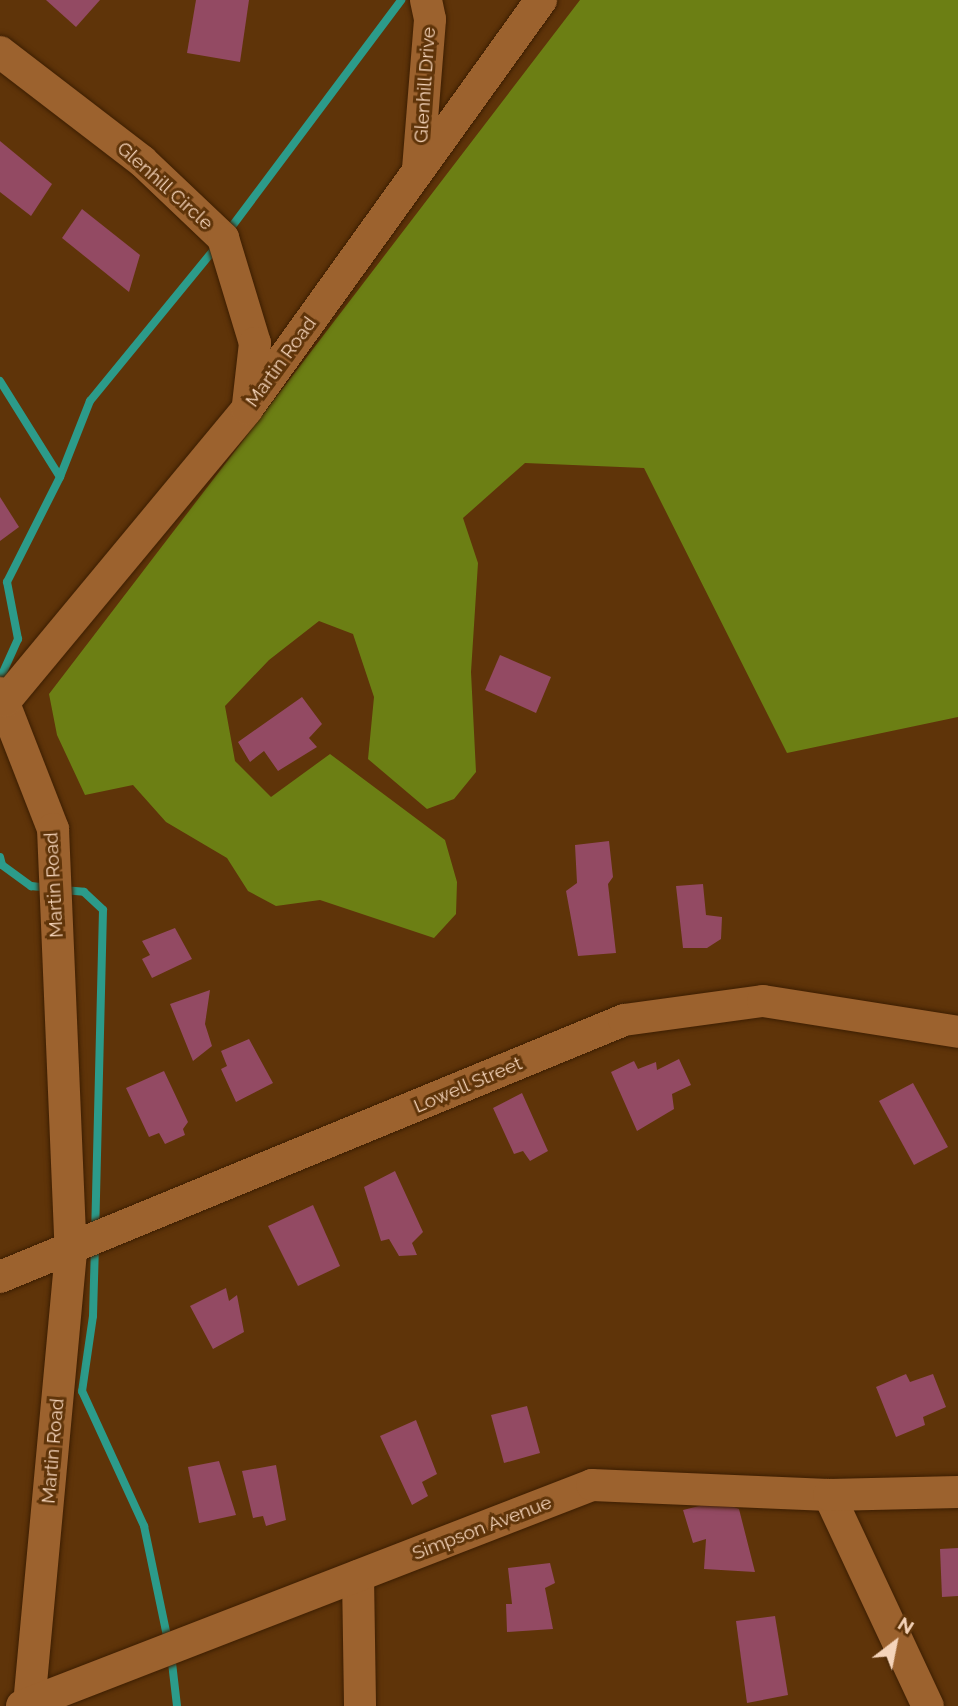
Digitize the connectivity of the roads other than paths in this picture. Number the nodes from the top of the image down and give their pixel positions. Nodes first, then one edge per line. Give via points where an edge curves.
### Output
1 (426, 0) edge
2 (541, 0) edge
3 (0, 51) edge
4 (418, 170) junction
5 (247, 409) junction
6 (3, 697) edge
7 (958, 1032) edge
8 (71, 1251) junction
9 (0, 1277) edge
10 (958, 1492) edge
11 (829, 1495) junction
12 (358, 1576) junction
13 (27, 1705) edge
14 (360, 1706) edge
15 (928, 1706) edge

1 - 4 street, Glenhill Drive via 430,19
2 - 4 street, Martin Road
3 - 5 street, Glenhill Circle via 142,161 223,238 255,342
4 - 5 street, Martin Road
5 - 6 street, Martin Road
6 - 8 street, Martin Road via 53,829
7 - 8 street, Lowell Street via 763,1001 624,1020
8 - 9 street, Lowell Street
8 - 13 street, Martin Road
10 - 11 street, Simpson Avenue
11 - 12 street, Simpson Avenue via 592,1486
11 - 15 street
12 - 13 street, Simpson Avenue
12 - 14 street

